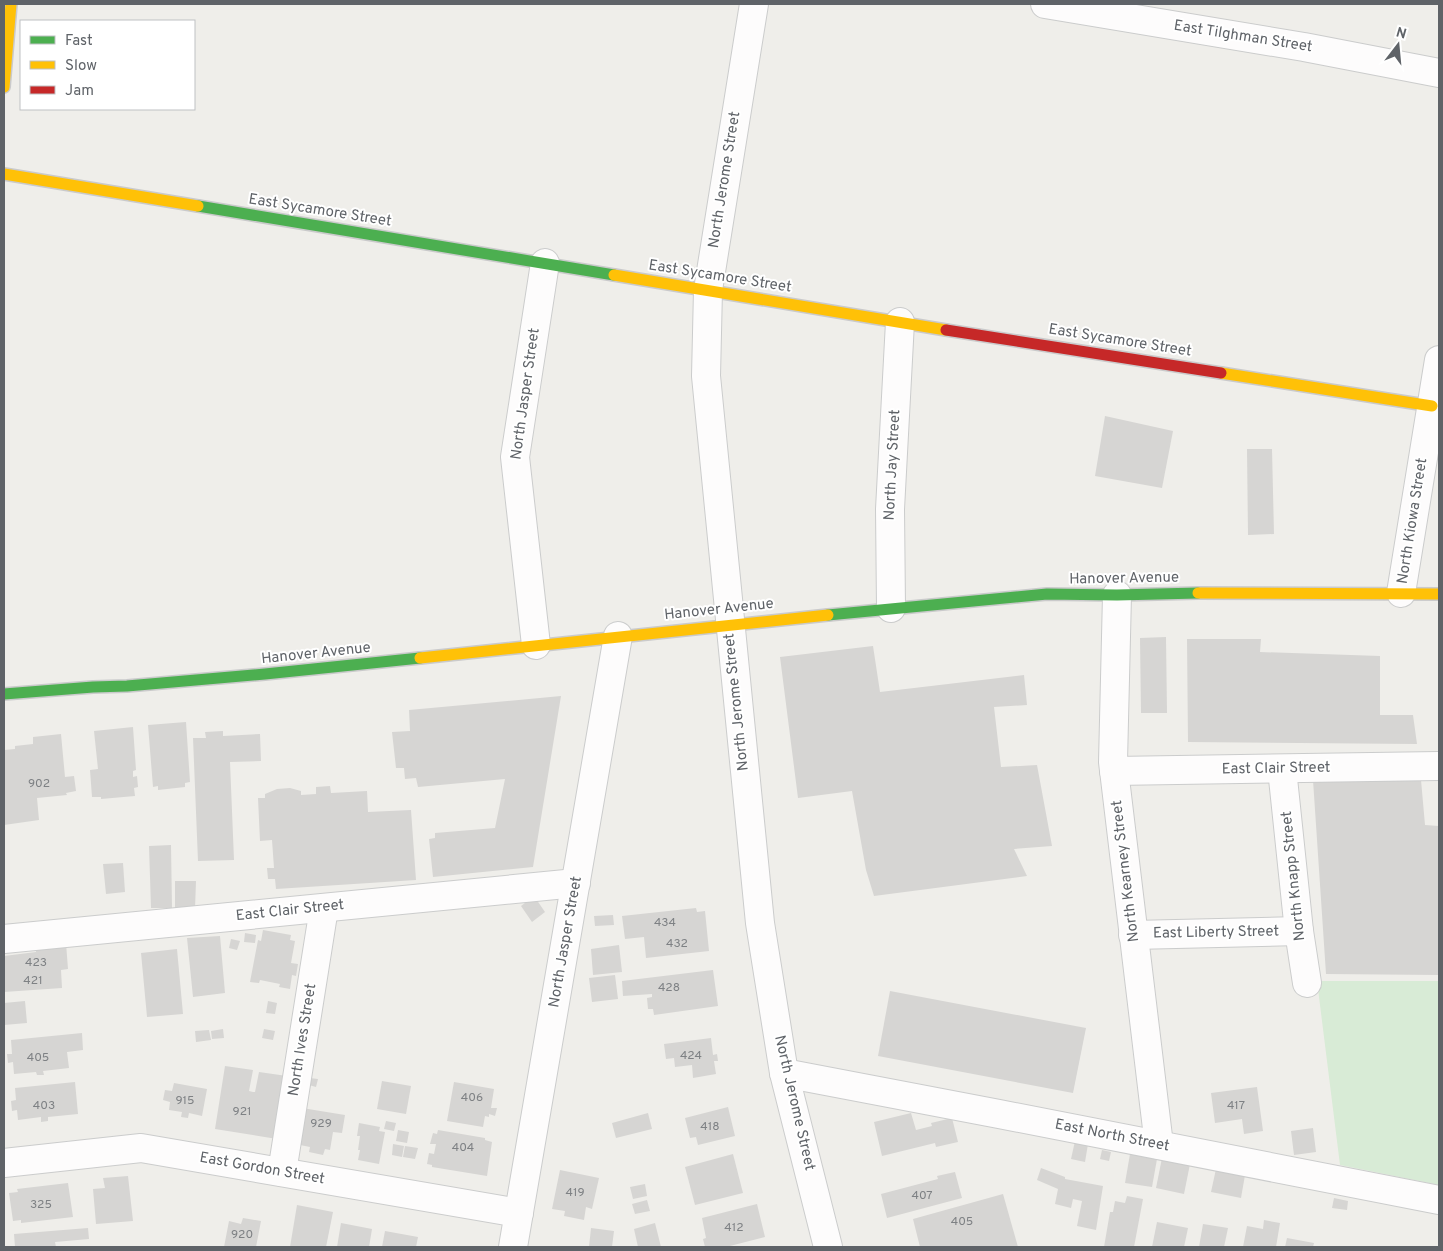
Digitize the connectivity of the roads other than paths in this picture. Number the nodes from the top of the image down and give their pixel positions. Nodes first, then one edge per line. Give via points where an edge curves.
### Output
1 (11, 4) edge
2 (754, 4) edge
3 (1045, 4) edge
4 (1130, 11) edge
5 (1439, 73) edge
6 (4, 87) edge
7 (4, 174) edge
8 (545, 263) junction
9 (708, 290) junction
10 (900, 322) junction
11 (1439, 360) edge
12 (1432, 406) junction
13 (1401, 593) junction
14 (1439, 594) edge
15 (1117, 595) junction
16 (891, 608) junction
17 (729, 624) junction
18 (618, 636) junction
19 (536, 645) junction
20 (4, 694) edge
21 (1439, 766) edge
22 (1282, 769) junction
23 (1114, 771) junction
24 (576, 883) junction
25 (324, 908) junction
26 (1299, 931) junction
27 (1133, 935) junction
28 (4, 939) edge
29 (1307, 983) dead end
30 (784, 1073) junction
31 (1159, 1145) junction
32 (4, 1163) edge
33 (282, 1172) junction
34 (1439, 1200) edge
35 (519, 1213) junction
36 (513, 1247) edge
37 (828, 1247) edge

1 - 6 main road
2 - 9 street, North Jerome Street
3 - 4 street, East Tilghman Street
4 - 5 street, East Tilghman Street
7 - 8 main road, East Sycamore Street
8 - 9 main road, East Sycamore Street
8 - 19 street, North Jasper Street via 516,457
9 - 10 main road, East Sycamore Street
9 - 17 street, North Jerome Street via 706,376
10 - 12 main road, East Sycamore Street
10 - 16 street, North Jay Street via 890,509
11 - 12 street, North Kiowa Street
12 - 13 street, North Kiowa Street
13 - 14 main road, Hanover Avenue
13 - 15 main road, Hanover Avenue
15 - 16 main road, Hanover Avenue via 1047,594
15 - 23 street, North Kearney Street
16 - 17 main road, Hanover Avenue
17 - 18 main road, Hanover Avenue
17 - 30 street, North Jerome Street via 760,923
18 - 19 main road, Hanover Avenue
18 - 24 street, North Jasper Street
19 - 20 main road, Hanover Avenue via 265,674
21 - 22 street, East Clair Street
22 - 23 street, East Clair Street
22 - 26 street, North Knapp Street
23 - 27 street, North Kearney Street
24 - 25 street, East Clair Street
24 - 35 street, North Jasper Street
25 - 28 street, East Clair Street
25 - 33 street, North Ives Street
26 - 27 street, East Liberty Street
26 - 29 street, North Knapp Street
27 - 31 street, North Kearney Street
30 - 31 street, East North Street
30 - 37 street, North Jerome Street
31 - 34 street, East North Street
32 - 33 street, East Gordon Street via 142,1148
33 - 35 street, East Gordon Street
35 - 36 street, North Jasper Street

